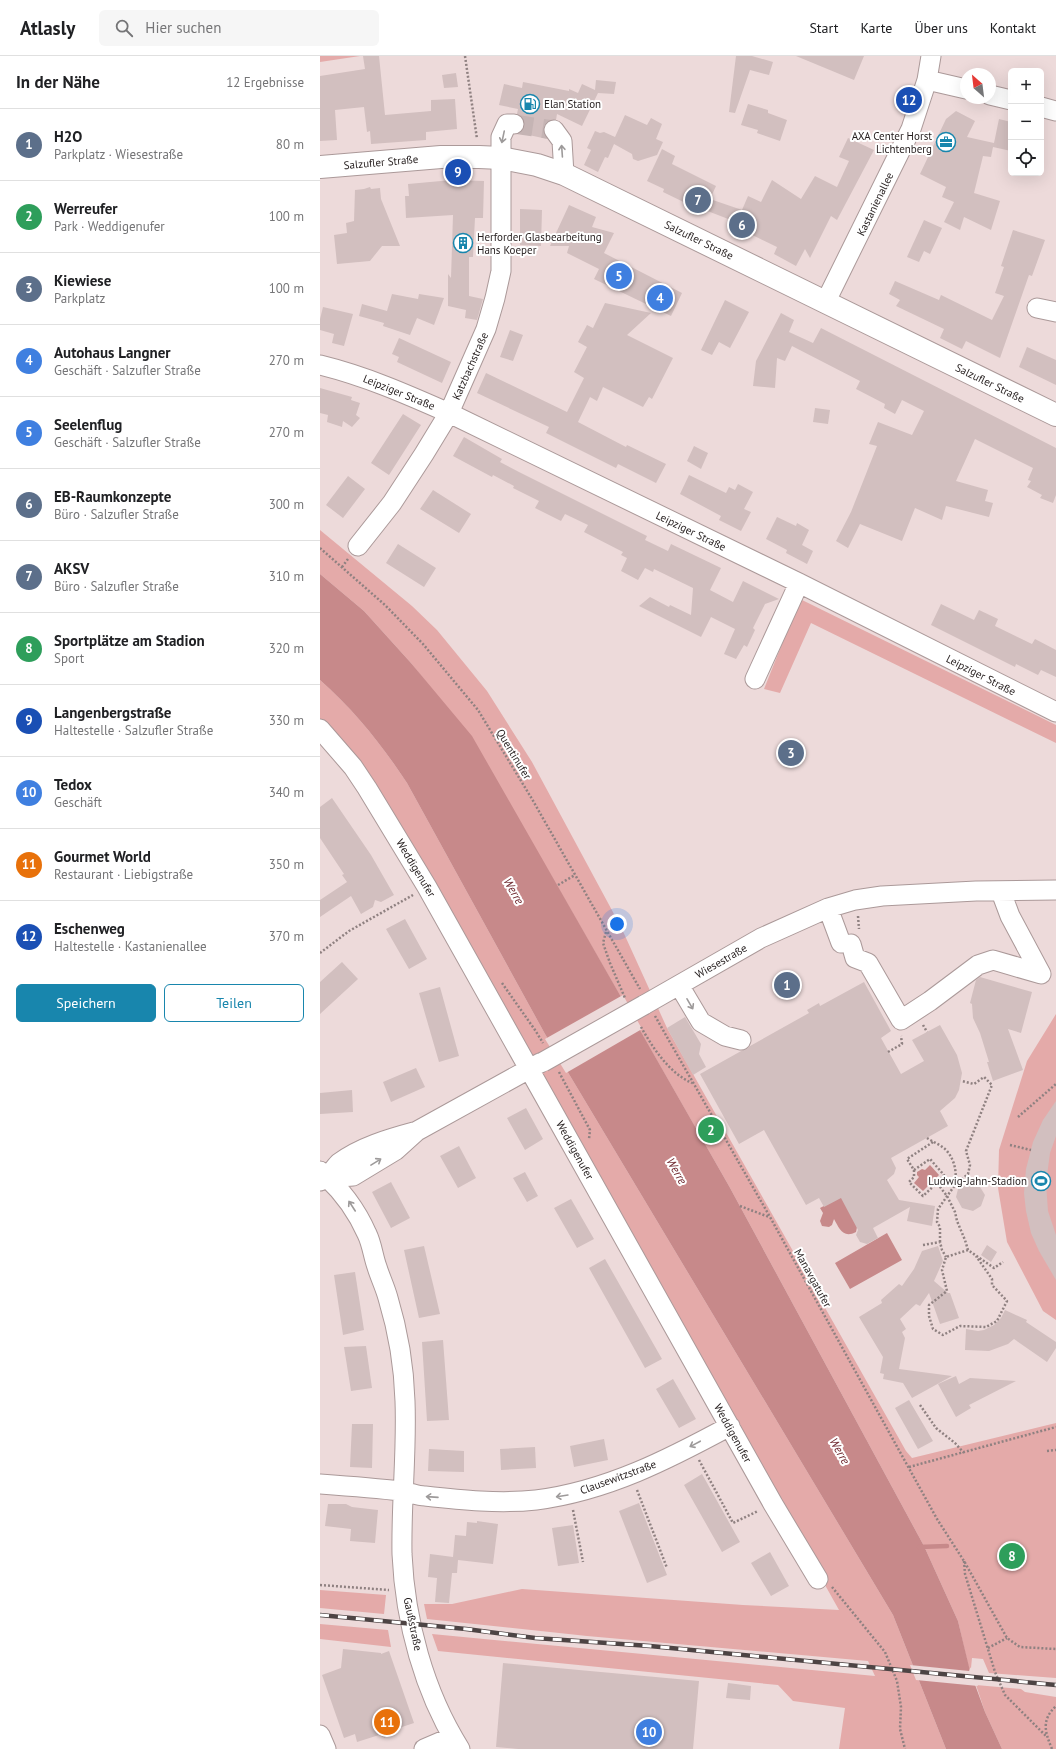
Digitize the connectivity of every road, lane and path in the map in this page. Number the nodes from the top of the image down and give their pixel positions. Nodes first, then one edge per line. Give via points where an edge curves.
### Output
1 (465, 56) edge
2 (931, 56) edge
3 (927, 80) junction
4 (960, 88) edge
5 (996, 96) edge
6 (1008, 99) edge
7 (1044, 108) edge
8 (1056, 111) edge
9 (514, 124) dead end
10 (554, 130) dead end
11 (479, 157) junction
12 (501, 158) junction
13 (320, 166) edge
14 (564, 174) junction
15 (825, 303) junction
16 (1037, 308) dead end
17 (1056, 312) edge
18 (320, 365) edge
19 (449, 413) junction
20 (1056, 416) edge
21 (358, 546) dead end
22 (320, 548) edge
23 (799, 583) junction
24 (755, 679) dead end
25 (1056, 712) edge
26 (320, 729) edge
27 (575, 876) junction
28 (558, 885) dead end
29 (427, 887) junction
30 (1056, 890) edge
31 (1001, 892) junction
32 (828, 908) junction
33 (320, 953) edge
34 (679, 985) junction
35 (646, 1004) junction
36 (741, 1040) dead end
37 (536, 1066) junction
38 (962, 1081) dead end
39 (1056, 1084) edge
40 (1018, 1117) dead end
41 (927, 1138) dead end
42 (933, 1142) junction
43 (1010, 1145) dead end
44 (1031, 1150) dead end
45 (914, 1170) junction
46 (322, 1180) edge
47 (937, 1183) junction
48 (955, 1185) junction
49 (947, 1196) junction
50 (740, 1206) dead end
51 (770, 1217) junction
52 (940, 1242) junction
53 (923, 1245) dead end
54 (968, 1250) junction
55 (976, 1256) junction
56 (946, 1257) junction
57 (1003, 1262) dead end
58 (920, 1405) dead end
59 (730, 1426) junction
60 (1056, 1427) edge
61 (691, 1447) junction
62 (1056, 1450) edge
63 (1047, 1451) dead end
64 (964, 1453) junction
65 (908, 1467) junction
66 (630, 1475) junction
67 (320, 1484) edge
68 (403, 1491) junction
69 (570, 1494) junction
70 (773, 1504) junction
71 (964, 1561) junction
72 (583, 1562) dead end
73 (667, 1568) dead end
74 (818, 1579) joint
75 (320, 1585) edge
76 (392, 1590) dead end
77 (1007, 1638) junction
78 (988, 1648) junction
79 (1056, 1649) edge
80 (1056, 1706) edge
81 (320, 1735) edge
82 (1046, 1736) junction
83 (456, 1743) edge
84 (326, 1749) edge
85 (424, 1749) edge
86 (905, 1749) edge
87 (1052, 1749) edge

1 - 11 path
2 - 3 street, Kastanienallee
3 - 4 street
3 - 15 street, Kastanienallee via 911,129
5 - 6 street
7 - 8 street
9 -> 12 street, Katzbachstraße via 507,124 501,137
14 -> 10 street via 562,141
11 - 12 main road, Salzufler Straße
11 - 13 main road, Salzufler Straße via 441,157
12 - 14 main road, Salzufler Straße via 537,165
12 - 19 street, Katzbachstraße via 501,271 497,291 486,329
14 - 15 main road, Salzufler Straße
15 - 20 main road, Salzufler Straße
16 - 17 street
18 - 19 street, Leipziger Straße via 350,372
19 - 21 street, Katzbachstraße via 392,503
19 - 23 street, Leipziger Straße
22 - 27 path, Quentinufer via 385,605 417,638 478,710
23 - 24 street
23 - 25 street, Leipziger Straße
26 - 29 street, Weddigenufer via 353,767
27 - 28 path
27 - 35 path, Quentinufer
29 - 33 path via 349,931
29 - 37 street, Weddigenufer
30 - 31 street, Wiesestraße
31 - 32 street, Wiesestraße via 882,896
31 - 32 street via 1010,916 1041,974 993,960 978,965 901,1020 868,963 855,958
32 - 34 street, Wiesestraße via 762,938
34 - 35 street, Wiesestraße
34 -> 36 street via 701,1022 725,1036
35 - 37 street, Wiesestraße, bridge
35 - 51 path, Manavgatufer
37 - 46 street, Wiesestraße via 417,1131 369,1146 338,1164
37 - 59 street, Weddigenufer
38 - 48 path via 974,1084 984,1077 992,1085 966,1151 970,1165 968,1174
39 - 40 path
41 - 42 path
42 - 45 path via 907,1159
42 - 48 path via 945,1149 955,1166
43 - 44 path
45 - 47 path via 930,1159 944,1175
45 - 47 path via 914,1177 909,1182 923,1196
46 - 68 street via 331,1199 377,1267 388,1297 402,1370 406,1424
47 - 49 path
48 - 49 path
49 - 52 path via 938,1209
49 - 54 path via 956,1212
50 - 51 path
51 - 65 path, Manavgatufer
52 - 53 path
52 - 56 path
54 - 55 path
54 - 56 path
55 - 56 path via 992,1279 992,1285 1007,1301 1003,1311 998,1321 986,1327 960,1326 943,1336 933,1329 929,1305 947,1291 942,1270
55 - 57 path via 994,1268
58 - 64 path via 936,1428
59 -> 61 street, Clausewitzstraße
59 - 70 street, Weddigenufer
60 - 64 path
61 - 66 street, Clausewitzstraße
61 - 70 path via 733,1523
62 - 63 path
64 - 65 path
65 - 71 path, Manavgatufer
66 - 69 street, Clausewitzstraße
66 - 73 path
67 - 68 street, Clausewitzstraße
69 -> 68 street, Clausewitzstraße via 535,1500 493,1501 423,1496
68 - 83 street, Gaußstraße via 402,1554 411,1626 436,1702
69 - 72 path
70 - 74 street, Weddigenufer
71 - 77 path, Manavgatufer
71 - 78 path via 965,1574
74 - 86 path via 833,1588 885,1652 897,1681 901,1707 900,1729
75 - 76 path
77 - 78 path
77 - 79 path via 1020,1647
78 - 82 path via 1005,1695
80 - 82 path via 1049,1713
81 - 84 street
82 - 87 path
83 - 85 street

